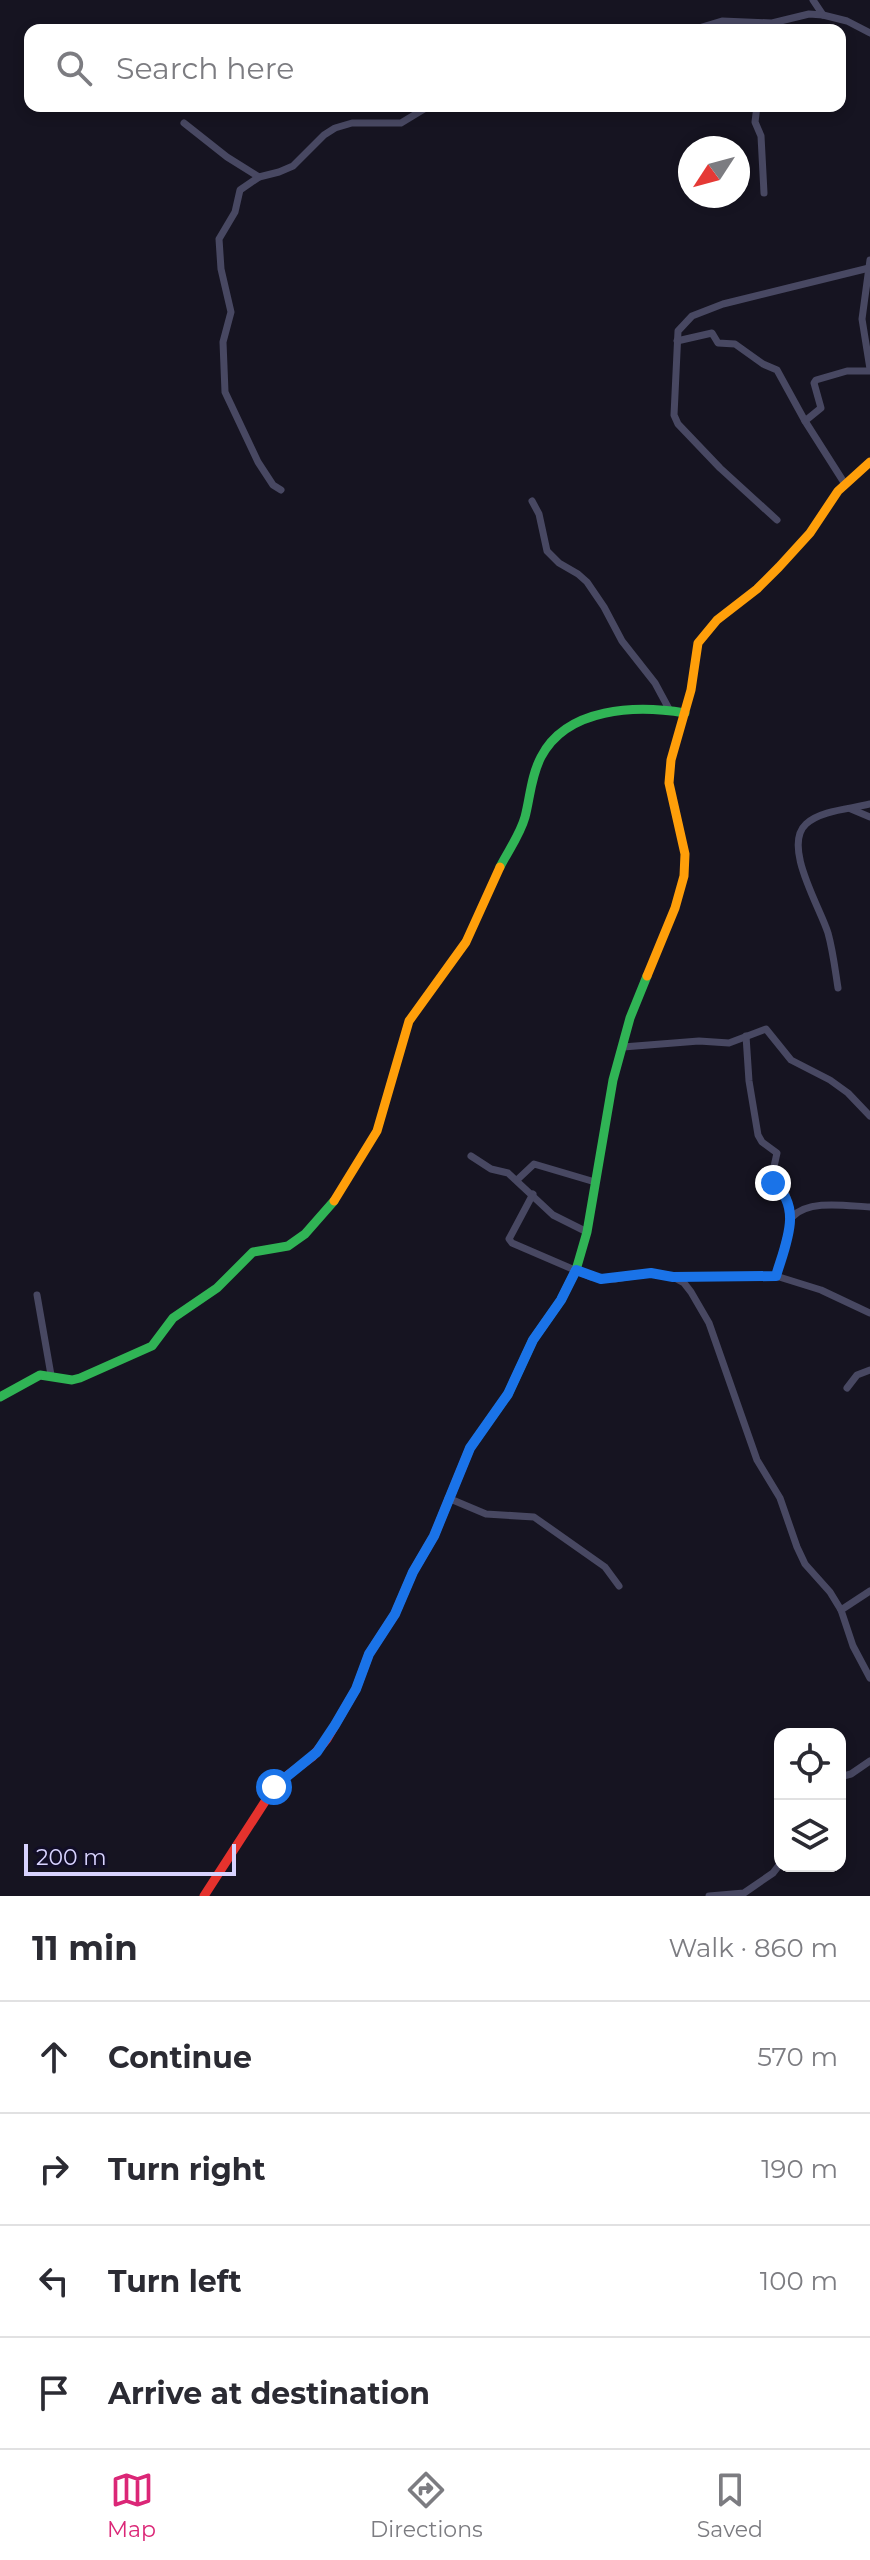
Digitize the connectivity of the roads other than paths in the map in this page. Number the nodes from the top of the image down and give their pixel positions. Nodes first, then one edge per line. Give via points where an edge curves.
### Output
1 (813, 0) edge
2 (823, 15) junction
3 (712, 24) edge
4 (751, 24) edge
5 (777, 24) edge
6 (870, 33) edge
7 (419, 112) edge
8 (756, 112) edge
9 (184, 123) dead end
10 (259, 177) junction
11 (764, 193) dead end
12 (869, 264) edge
13 (677, 341) junction
14 (870, 370) edge
15 (805, 421) junction
16 (870, 462) edge
17 (845, 484) junction
18 (281, 490) dead end
19 (532, 501) dead end
20 (777, 520) dead end
21 (669, 709) junction
22 (685, 713) junction
23 (870, 804) edge
24 (851, 809) junction
25 (870, 817) edge
26 (838, 988) dead end
27 (746, 1036) junction
28 (623, 1047) junction
29 (870, 1116) edge
30 (471, 1156) dead end
31 (517, 1180) junction
32 (595, 1182) junction
33 (533, 1194) junction
34 (870, 1207) edge
35 (792, 1217) junction
36 (587, 1232) junction
37 (576, 1270) junction
38 (776, 1276) junction
39 (673, 1277) junction
40 (37, 1295) dead end
41 (870, 1313) edge
42 (870, 1370) edge
43 (51, 1375) junction
44 (847, 1388) dead end
45 (0, 1397) edge
46 (448, 1498) junction
47 (619, 1586) dead end
48 (870, 1591) edge
49 (841, 1610) junction
50 (870, 1678) edge
51 (870, 1761) edge
52 (846, 1775) edge
53 (774, 1872) edge
54 (204, 1896) edge
55 (709, 1896) edge

1 - 2 street
2 - 5 street
2 - 6 street
3 - 4 street
7 - 10 street via 401,123 335,128 293,166
8 - 11 street
9 - 10 street
10 - 18 street via 240,190 235,212 219,239 231,312 224,331 225,392 246,439
12 - 13 street via 701,312 683,323
12 - 14 street via 862,319
13 - 15 street via 712,333 718,343 743,348 777,370
13 - 20 street via 678,424
14 - 15 street via 816,380 821,408
15 - 17 street
16 - 17 street
17 - 22 street via 779,567 703,635
19 - 21 street via 547,551 587,582
21 - 22 street
21 - 43 street via 593,716 561,733 543,752 521,829 482,910 460,952 409,1021 377,1131 341,1194 305,1234 288,1246 253,1252 217,1288 173,1318 152,1346 80,1378
22 - 28 street via 669,783 683,842 684,876
23 - 24 street
24 - 25 street
24 - 26 street via 808,822 799,832 797,849 827,931
27 - 28 street via 729,1043
27 - 29 street via 769,1030 791,1060 830,1080
27 - 35 street via 758,1135 777,1153 771,1180 786,1194
28 - 32 street
30 - 31 street
31 - 32 street via 534,1164
31 - 33 street
32 - 36 street
33 - 36 street via 553,1215
33 - 37 street via 510,1242
34 - 35 street via 826,1205
35 - 38 street
36 - 37 street
37 - 39 street via 601,1279 651,1273
37 - 46 street via 533,1340 508,1394 470,1448
38 - 39 street
38 - 41 street
39 - 49 street via 684,1283 709,1323 757,1460 780,1498 805,1564
40 - 43 street
42 - 44 street via 857,1375
43 - 45 street via 40,1375
46 - 47 street via 486,1514 534,1517 605,1567
46 - 54 street via 395,1614 327,1739 263,1801
48 - 49 street
49 - 50 street
51 - 52 street
53 - 55 street via 744,1893

